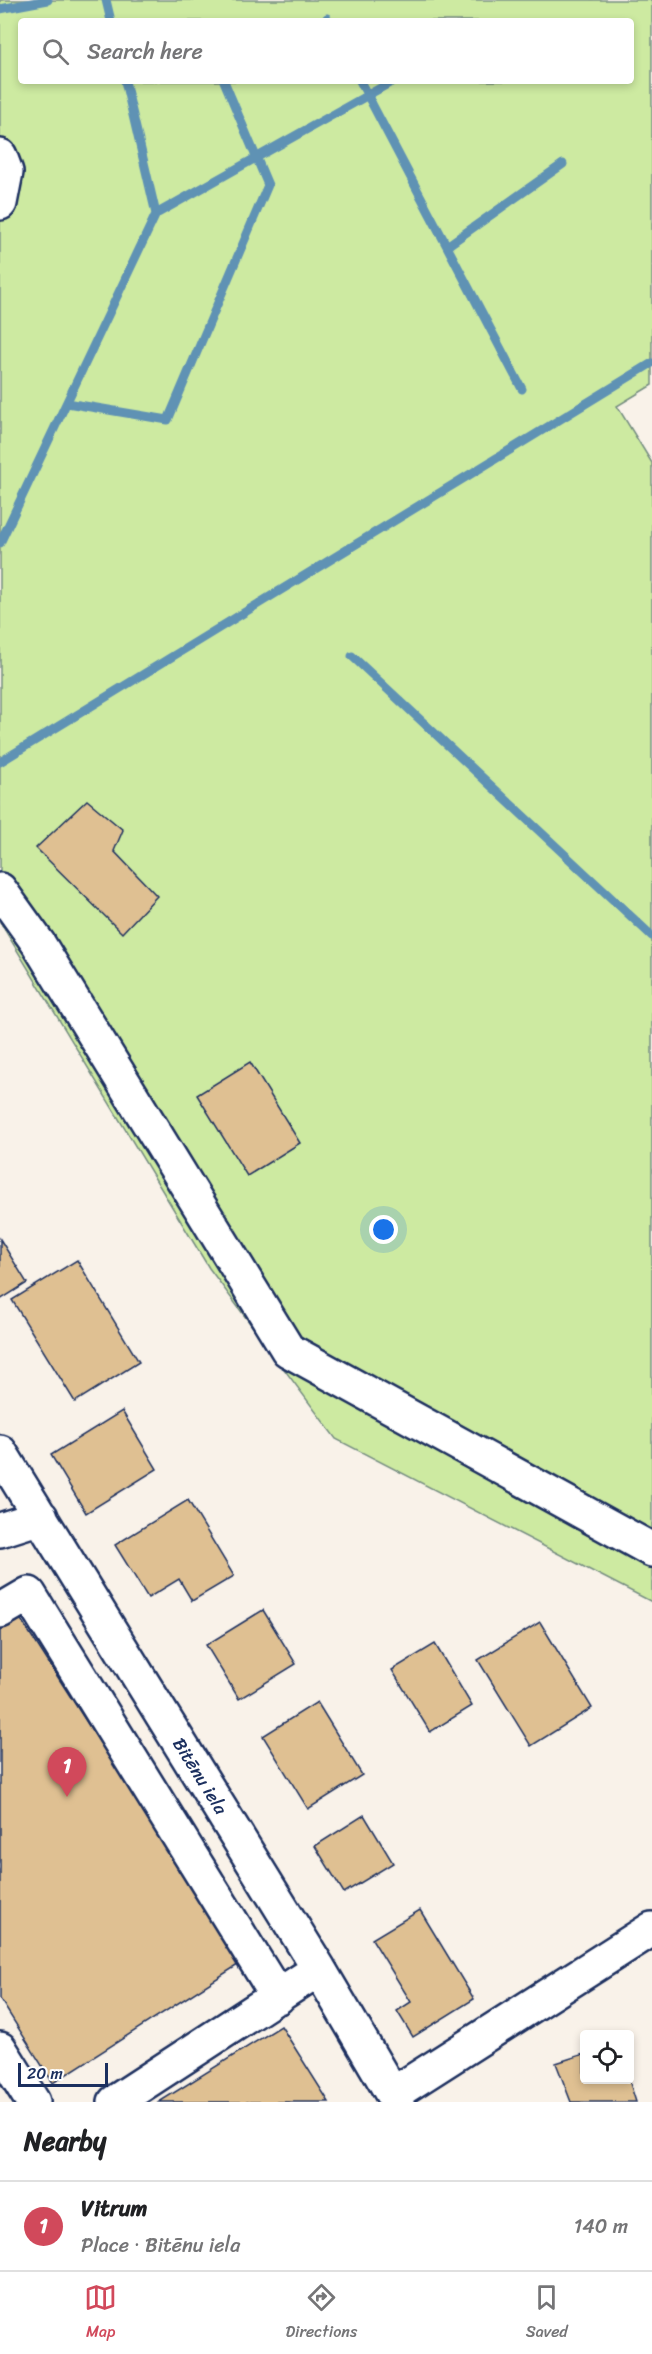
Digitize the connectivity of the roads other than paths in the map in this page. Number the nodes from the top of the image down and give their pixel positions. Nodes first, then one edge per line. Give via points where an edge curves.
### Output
1 (0, 156) edge
2 (0, 202) edge
3 (0, 890) edge
4 (0, 1452) edge
5 (41, 1517) junction
6 (0, 1530) edge
7 (652, 1550) edge
8 (0, 1611) edge
9 (652, 1929) edge
10 (319, 1969) junction
11 (278, 1997) junction
12 (0, 2049) edge
13 (395, 2098) edge
14 (33, 2102) edge
15 (115, 2102) edge

1 - 2 street via 6,172
3 - 7 street via 38,943 288,1350
4 - 5 street, Bitēnu iela
5 - 6 street
5 - 10 street, Bitēnu iela
8 - 11 street via 29,1594
9 - 13 street
10 - 11 street
10 - 13 street, Bitēnu iela
11 - 15 street
12 - 14 street

